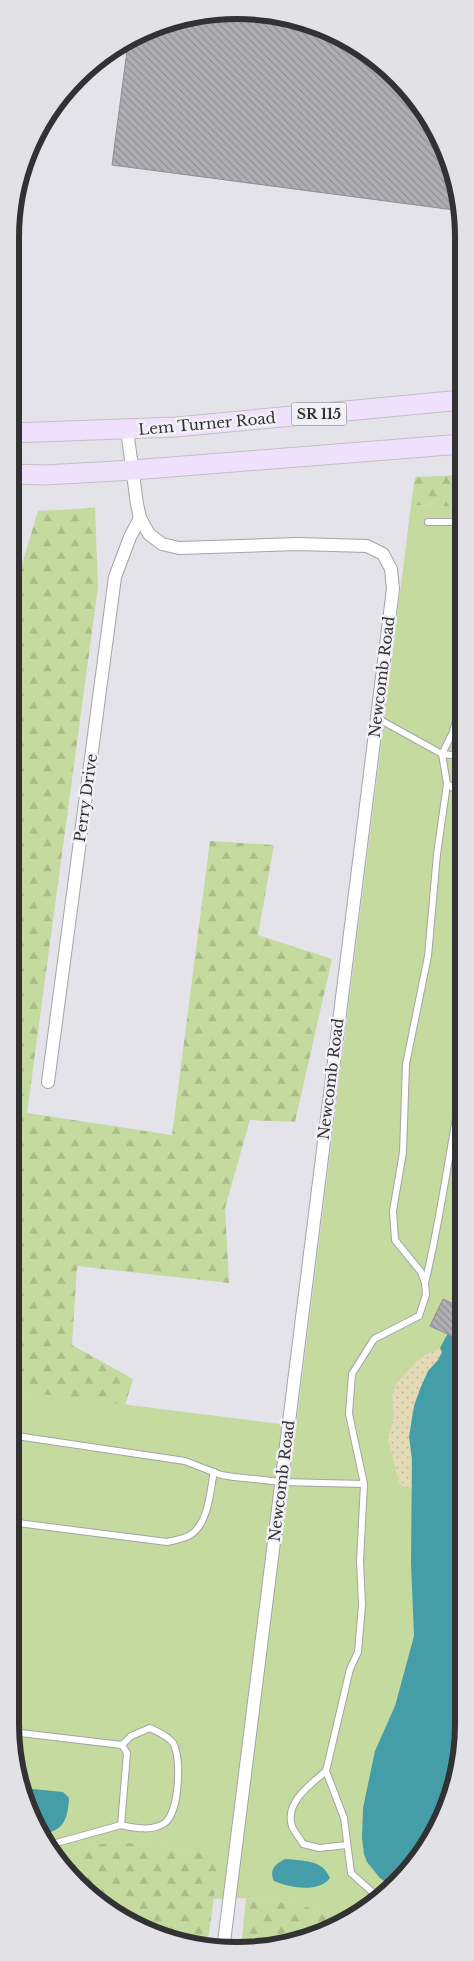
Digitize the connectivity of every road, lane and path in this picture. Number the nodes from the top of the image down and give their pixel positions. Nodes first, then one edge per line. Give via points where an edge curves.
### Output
1 (455, 401) edge
2 (127, 430) junction
3 (19, 434) edge
4 (455, 445) edge
5 (133, 470) junction
6 (19, 474) edge
7 (140, 518) junction
8 (428, 522) dead end
9 (455, 522) edge
10 (377, 718) junction
11 (455, 721) edge
12 (450, 738) junction
13 (455, 738) edge
14 (442, 754) junction
15 (455, 755) edge
16 (447, 784) junction
17 (455, 789) edge
18 (48, 1082) dead end
19 (455, 1119) edge
20 (425, 1283) junction
21 (19, 1436) edge
22 (214, 1472) junction
23 (282, 1482) junction
24 (364, 1484) junction
25 (19, 1523) edge
26 (19, 1733) edge
27 (122, 1745) junction
28 (326, 1771) junction
29 (121, 1825) junction
30 (55, 1844) edge
31 (347, 1845) junction
32 (374, 1894) edge
33 (224, 1942) edge

1 - 2 main road, Lem Turner Road / SR 115
2 - 3 main road, Lem Turner Road / SR 115
2 - 5 street, Newcomb Road
4 - 5 main road
5 - 6 main road
5 - 7 street, Newcomb Road
7 - 10 street, Newcomb Road via 149,534 162,544 179,548 367,546 383,554 390,569 393,589
7 - 18 street, Perry Drive via 115,577
8 - 9 lane
10 - 14 lane
10 - 23 street, Newcomb Road
11 - 12 lane
12 - 13 lane
12 - 14 lane
14 - 15 lane
14 - 16 lane
16 - 17 lane
16 - 20 lane via 428,956 406,1064 403,1152 393,1211 395,1240 421,1272
19 - 20 lane
20 - 24 lane via 426,1295 419,1316 374,1339 352,1374 349,1414
21 - 22 lane via 185,1461
22 - 23 lane
22 - 25 lane via 204,1517 194,1532 180,1540 167,1542
23 - 24 lane
23 - 33 street, Newcomb Road
24 - 28 lane via 358,1652 350,1669
26 - 27 lane
27 - 29 lane via 127,1753
27 - 29 lane via 131,1736 150,1728 164,1735 173,1744 177,1786 166,1822 151,1828
28 - 31 lane via 344,1818
28 - 31 lane via 303,1791 290,1813 292,1827 303,1844 319,1848
29 - 30 lane
31 - 32 lane via 351,1873

